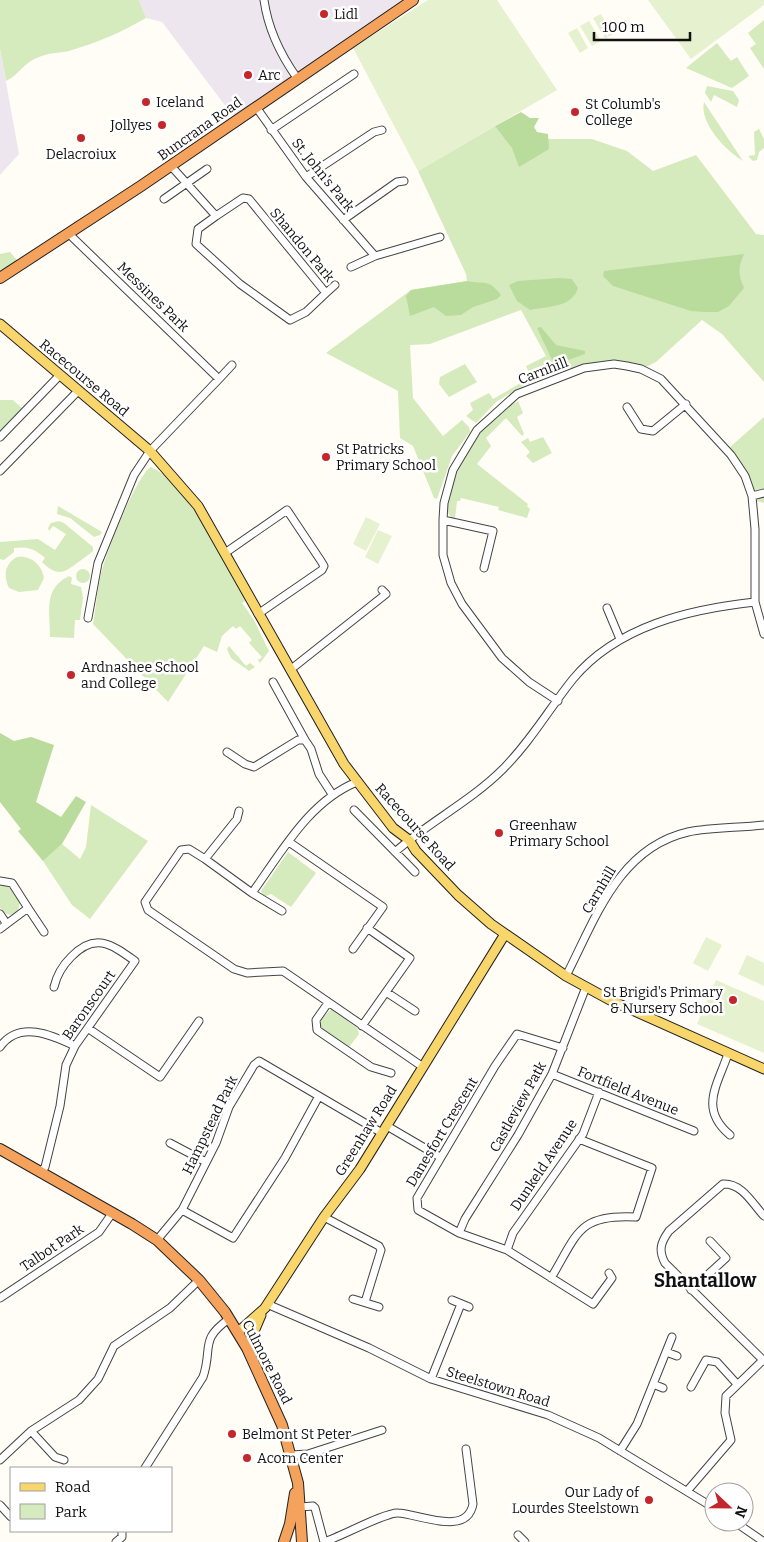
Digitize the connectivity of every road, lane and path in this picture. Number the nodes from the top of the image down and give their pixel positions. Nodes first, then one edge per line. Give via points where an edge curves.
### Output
1 (264, 0) edge
2 (413, 0) edge
3 (354, 74) dead end
4 (298, 78) junction
5 (256, 107) junction
6 (271, 130) junction
7 (382, 130) dead end
8 (170, 166) junction
9 (206, 169) dead end
10 (306, 177) junction
11 (404, 181) dead end
12 (189, 184) junction
13 (164, 199) dead end
14 (216, 216) junction
15 (343, 220) junction
16 (69, 234) junction
17 (440, 237) dead end
18 (375, 256) junction
19 (351, 267) dead end
20 (0, 278) edge
21 (335, 285) dead end
22 (326, 293) junction
23 (1, 328) edge
24 (232, 365) dead end
25 (59, 376) junction
26 (220, 378) junction
27 (78, 391) junction
28 (686, 404) junction
29 (627, 407) dead end
30 (0, 437) edge
31 (150, 451) junction
32 (0, 471) edge
33 (764, 493) edge
34 (752, 496) junction
35 (443, 520) junction
36 (225, 553) junction
37 (484, 568) dead end
38 (382, 590) dead end
39 (755, 602) junction
40 (607, 608) dead end
41 (258, 614) junction
42 (88, 618) dead end
43 (764, 634) edge
44 (620, 639) junction
45 (290, 670) junction
46 (273, 682) dead end
47 (558, 702) junction
48 (305, 740) junction
49 (227, 752) dead end
50 (357, 782) junction
51 (332, 794) junction
52 (354, 810) dead end
53 (239, 811) dead end
54 (764, 825) edge
55 (409, 840) junction
56 (289, 842) junction
57 (395, 852) junction
58 (205, 859) junction
59 (415, 872) dead end
60 (0, 881) edge
61 (252, 893) junction
62 (28, 908) junction
63 (282, 911) dead end
64 (0, 914) edge
65 (6, 923) junction
66 (367, 928) junction
67 (0, 929) edge
68 (44, 932) dead end
69 (505, 934) junction
70 (353, 949) dead end
71 (566, 976) junction
72 (54, 987) dead end
73 (586, 987) junction
74 (386, 992) junction
75 (328, 1003) junction
76 (415, 1011) dead end
77 (199, 1022) dead end
78 (362, 1026) junction
79 (88, 1029) junction
80 (76, 1046) junction
81 (0, 1048) edge
82 (563, 1048) junction
83 (728, 1054) junction
84 (423, 1067) junction
85 (764, 1069) edge
86 (391, 1073) dead end
87 (552, 1074) junction
88 (599, 1092) junction
89 (319, 1096) junction
90 (385, 1129) junction
91 (694, 1131) dead end
92 (730, 1136) dead end
93 (579, 1140) junction
94 (170, 1143) dead end
95 (0, 1149) edge
96 (440, 1158) junction
97 (206, 1162) junction
98 (41, 1172) junction
99 (182, 1210) junction
100 (113, 1212) junction
101 (764, 1216) edge
102 (324, 1217) junction
103 (459, 1233) junction
104 (157, 1240) junction
105 (710, 1241) dead end
106 (507, 1250) junction
107 (609, 1273) dead end
108 (551, 1278) junction
109 (198, 1280) junction
110 (691, 1290) junction
111 (0, 1298) edge
112 (354, 1298) dead end
113 (452, 1300) dead end
114 (365, 1302) junction
115 (461, 1304) junction
116 (266, 1306) junction
117 (379, 1307) dead end
118 (469, 1307) dead end
119 (229, 1319) junction
120 (238, 1332) junction
121 (672, 1337) dead end
122 (247, 1348) junction
123 (666, 1352) junction
124 (677, 1356) dead end
125 (763, 1360) edge
126 (430, 1379) junction
127 (653, 1384) junction
128 (737, 1384) junction
129 (691, 1387) dead end
130 (663, 1388) dead end
131 (382, 1430) dead end
132 (31, 1431) junction
133 (466, 1449) dead end
134 (620, 1451) junction
135 (2, 1455) edge
136 (292, 1455) junction
137 (64, 1460) dead end
138 (147, 1467) edge
139 (296, 1472) junction
140 (688, 1490) junction
141 (704, 1501) edge
142 (0, 1505) edge
143 (300, 1507) junction
144 (10, 1517) edge
145 (301, 1524) junction
146 (122, 1532) edge
147 (748, 1532) edge
148 (518, 1535) dead end
149 (758, 1540) edge
150 (116, 1542) edge
151 (284, 1542) edge
152 (296, 1542) edge
153 (302, 1542) edge
154 (525, 1542) edge

1 - 4 street via 275,40
2 - 4 highway, Buncrana Road
3 - 6 street
4 - 5 highway, Buncrana Road
5 - 6 street, St. John's Park
5 - 8 highway, Buncrana Road
6 - 10 street, St. John's Park
7 - 10 street via 374,132
8 - 12 street
8 - 16 highway, Buncrana Road
9 - 12 street
10 - 15 street, St. John's Park
11 - 15 street via 397,182
12 - 13 street
12 - 14 street
14 - 22 street, Shandon Park via 243,198 249,199
14 - 22 street, Shandon Park via 198,229 196,244 240,284 286,319 296,318
15 - 18 street, St. John's Park
16 - 20 highway, Buncrana Road
16 - 26 street, Messines Park
17 - 18 street
18 - 19 street
21 - 22 street
23 - 25 main road, Racecourse Road
24 - 26 street
25 - 27 main road, Racecourse Road
25 - 30 street
26 - 31 street
27 - 31 main road, Racecourse Road
27 - 32 street
28 - 29 street via 653,431 641,429
28 - 34 street, Carnhill via 731,455 745,476
28 - 35 street, Carnhill via 649,372 614,364 584,368 517,394 477,430 462,453 448,486
31 - 36 main road, Racecourse Road via 198,506
31 - 42 street via 126,492 101,554
33 - 34 street
34 - 39 street, Carnhill
35 - 37 street via 493,531
35 - 47 street, Carnhill via 443,555 451,583 462,604 502,658
36 - 41 main road, Racecourse Road
36 - 41 street via 287,510 324,566
38 - 45 street via 386,594
39 - 43 street, Carnhill
39 - 44 street via 654,624
40 - 44 street
41 - 45 main road, Racecourse Road
44 - 47 street via 574,678
45 - 50 main road, Racecourse Road
46 - 48 street
47 - 55 street via 521,751 479,792
48 - 49 street via 298,740 254,767
48 - 51 street via 312,750 319,774
50 - 51 street
50 - 55 main road, Racecourse Road via 394,828
51 - 56 street
52 - 57 street
53 - 58 street via 237,819
54 - 71 street, Carnhill via 685,833 644,852 614,884
55 - 57 street
55 - 69 main road, Racecourse Road via 458,895
56 - 61 street
56 - 66 street via 383,907
57 - 59 street
58 - 61 street
58 - 75 street via 189,849 181,850 145,902 148,910 234,969 247,974 284,971
60 - 62 street via 12,883
61 - 63 street
62 - 65 street
62 - 68 street
64 - 65 street
65 - 67 street
66 - 70 street
66 - 74 street via 410,958
69 - 71 main road, Racecourse Road
69 - 84 main road, Greenhaw Road
71 - 73 main road, Racecourse Road
72 - 79 street, Baronscourt via 57,974 66,962 80,947 89,943 110,944 136,961
73 - 82 street, Castleview Patk
73 - 83 main road, Racecourse Road
74 - 76 street
74 - 78 street
75 - 78 street
75 - 86 street via 316,1020 317,1030 371,1067
77 - 79 street via 160,1077
78 - 84 street
79 - 80 street, Baronscourt
80 - 81 street via 44,1032 25,1032 13,1035
80 - 98 street, Baronscourt via 66,1065 60,1106
82 - 87 street, Castleview Patk
82 - 96 street, Danesfort Crescent via 517,1034
83 - 85 main road, Racecourse Road
83 - 92 street via 717,1082 712,1110 719,1126
84 - 90 main road, Greenhaw Road
87 - 88 street, Fortfield Avenue
87 - 103 street, Castleview Patk
88 - 91 street, Fortfield Avenue
88 - 93 street, Dunkeld Avenue
89 - 90 street, Hampstead Park
89 - 97 street, Hampstead Park via 259,1061 238,1091
89 - 99 street via 285,1158 233,1238
90 - 96 street, Hampstead Park
90 - 102 main road, Greenhaw Road
93 - 106 street, Dunkeld Avenue via 524,1217
93 - 108 street via 652,1168 636,1217 594,1220 582,1229
94 - 97 street
95 - 98 highway, Culmore Road
96 - 103 street, Danesfort Crescent via 416,1204 418,1210
97 - 99 street, Hampstead Park
98 - 100 highway, Culmore Road
99 - 104 street, Hampstead Park
100 - 104 highway, Culmore Road
100 - 111 street, Talbot Park via 99,1232
101 - 110 street via 735,1185 723,1184 669,1231 662,1240 661,1255
102 - 114 street via 379,1246
102 - 116 main road, Greenhaw Road
103 - 106 street, Danesfort Crescent
104 - 109 highway, Culmore Road
105 - 110 street via 726,1258
106 - 108 street, Danesfort Crescent
107 - 108 street, Danesfort Crescent via 612,1278 593,1304
109 - 119 highway, Culmore Road
109 - 132 street via 170,1308 114,1346 98,1380 79,1400
110 - 125 street
112 - 114 street
113 - 115 street
114 - 117 street
115 - 118 street
115 - 126 street
116 - 120 main road, Greenhaw Road
116 - 122 main road
116 - 126 street, Steelstown Road via 369,1348
119 - 120 highway, Culmore Road
119 - 138 street via 214,1329 208,1340 203,1377
120 - 122 highway, Culmore Road
121 - 123 street
122 - 136 highway, Culmore Road via 282,1424
123 - 124 street
123 - 127 street
125 - 128 street
126 - 134 street, Steelstown Road via 548,1415 600,1438
127 - 130 street
127 - 134 street via 637,1424
128 - 129 street via 717,1362 706,1360
128 - 140 street via 724,1403 732,1440
131 - 136 street via 308,1454
132 - 135 street
132 - 137 street via 55,1457
133 - 143 street via 473,1504 458,1522 396,1513 324,1542 313,1506
134 - 140 street, Steelstown Road
136 - 139 highway, Culmore Road
139 - 143 highway, Culmore Road
139 - 151 highway via 290,1524
140 - 141 street, Steelstown Road
142 - 144 street
143 - 145 highway, Culmore Road
145 - 152 highway, Culmore Road
145 - 153 highway, Culmore Road
146 - 150 street via 122,1537
147 - 149 street
148 - 154 street

